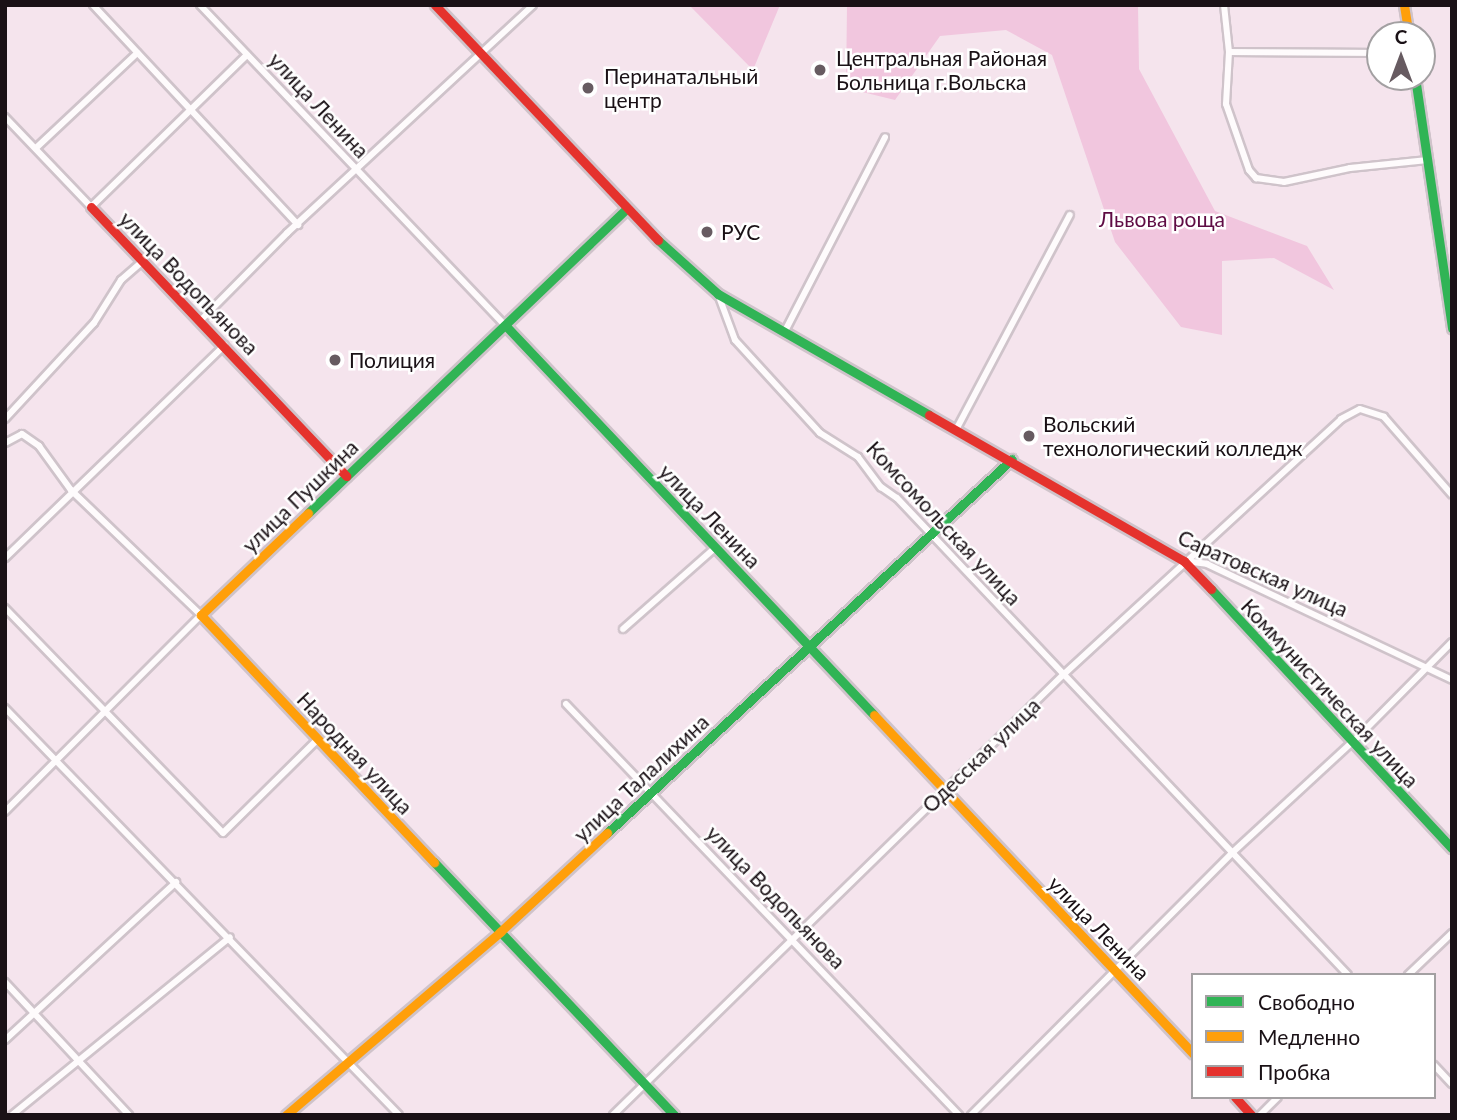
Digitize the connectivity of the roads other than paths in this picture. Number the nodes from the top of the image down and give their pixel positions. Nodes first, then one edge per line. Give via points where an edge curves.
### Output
1 (93, 5) edge
2 (200, 5) edge
3 (435, 5) edge
4 (533, 5) edge
5 (1224, 5) edge
6 (1229, 52) junction
7 (137, 53) junction
8 (1366, 53) edge
9 (247, 55) junction
10 (481, 55) junction
11 (1417, 91) edge
12 (190, 108) junction
13 (5, 117) edge
14 (885, 137) dead end
15 (36, 148) junction
16 (1428, 160) junction
17 (356, 170) junction
18 (91, 206) junction
19 (625, 210) junction
20 (1070, 215) dead end
21 (298, 225) junction
22 (143, 261) junction
23 (718, 294) junction
24 (200, 321) junction
25 (506, 327) junction
26 (1452, 328) edge
27 (785, 331) junction
28 (225, 345) junction
29 (5, 419) edge
30 (957, 428) junction
31 (5, 443) edge
32 (1012, 459) junction
33 (345, 476) junction
34 (71, 490) junction
35 (1452, 495) edge
36 (929, 532) junction
37 (716, 547) junction
38 (5, 558) edge
39 (1184, 561) junction
40 (5, 608) edge
41 (201, 614) junction
42 (623, 629) dead end
43 (1452, 642) edge
44 (809, 645) junction
45 (1427, 667) junction
46 (1063, 675) junction
47 (1452, 680) edge
48 (566, 704) dead end
49 (5, 708) edge
50 (104, 712) junction
51 (318, 739) junction
52 (1352, 743) junction
53 (53, 761) junction
54 (944, 791) junction
55 (651, 792) junction
56 (5, 812) edge
57 (1452, 848) edge
58 (1232, 853) junction
59 (176, 882) junction
60 (500, 932) junction
61 (1452, 933) edge
62 (230, 937) junction
63 (792, 937) junction
64 (1116, 970) junction
65 (1346, 973) edge
66 (1410, 973) edge
67 (5, 982) edge
68 (34, 1010) junction
69 (5, 1040) edge
70 (1191, 1051) edge
71 (82, 1061) junction
72 (346, 1061) junction
73 (1436, 1067) edge
74 (645, 1084) junction
75 (1452, 1084) edge
76 (1237, 1099) edge
77 (1276, 1099) edge
78 (12, 1115) edge
79 (129, 1115) edge
80 (286, 1115) edge
81 (398, 1115) edge
82 (613, 1115) edge
83 (674, 1115) edge
84 (959, 1115) edge
85 (971, 1115) edge
86 (1251, 1115) edge
87 (1260, 1115) edge

1 - 7 street
2 - 9 street, улица Ленина
3 - 10 street, Комсомольская улица
4 - 10 street
5 - 6 street
6 - 8 street
6 - 16 street via 1226,104 1256,178 1284,182 1350,168
7 - 12 street
7 - 15 street
9 - 12 street
9 - 17 street, улица Ленина
10 - 17 street
10 - 19 street, Комсомольская улица
11 - 16 street
12 - 18 street
12 - 21 street
13 - 15 street, улица Водопьянова
14 - 27 street
15 - 18 street, улица Водопьянова
16 - 26 street
17 - 21 street
17 - 25 street, улица Ленина
18 - 22 street, улица Водопьянова
19 - 23 street, Комсомольская улица
19 - 25 street, улица Пушкина
20 - 30 street
21 - 24 street
22 - 24 street, улица Водопьянова
22 - 29 street via 121,280 94,323
23 - 27 street, Саратовская улица
23 - 36 street, Комсомольская улица via 735,340 820,433 859,457 881,487
24 - 28 street, улица Водопьянова
25 - 33 street, улица Пушкина
25 - 37 street, улица Ленина
27 - 30 street, Саратовская улица
28 - 33 street, улица Водопьянова
28 - 34 street
30 - 32 street, Саратовская улица
31 - 34 street, Народная улица via 22,434 30,438
32 - 36 street, улица Талалихина
32 - 39 street, Саратовская улица
33 - 41 street, улица Пушкина
34 - 38 street
34 - 41 street, Народная улица
35 - 39 street, Одесская улица via 1384,417 1360,409 1326,432
36 - 44 street, улица Талалихина
36 - 46 street, Комсомольская улица
37 - 42 street
37 - 44 street, улица Ленина
39 - 45 street, Саратовская улица via 1207,564
39 - 46 street, Одесская улица
39 - 52 street, Коммунистическая улица
40 - 50 street
41 - 50 street, улица Пушкина
41 - 51 street, Народная улица
43 - 45 street
44 - 54 street, улица Ленина
44 - 55 street, улица Талалихина
45 - 47 street, Саратовская улица
45 - 52 street
46 - 54 street, Одесская улица
46 - 58 street, Комсомольская улица
48 - 55 street, улица Водопьянова
49 - 53 street
50 - 51 street via 223,833
50 - 53 street, улица Пушкина
51 - 60 street, Народная улица
52 - 57 street, Коммунистическая улица
52 - 58 street
53 - 56 street, улица Пушкина
53 - 59 street
54 - 63 street, Одесская улица
54 - 64 street, улица Ленина
55 - 60 street, улица Талалихина
55 - 63 street, улица Водопьянова
58 - 64 street
58 - 65 street, Комсомольская улица
59 - 62 street
59 - 68 street
60 - 72 street, улица Талалихина
60 - 74 street, Народная улица
61 - 66 street
62 - 71 street
62 - 72 street
63 - 74 street, Одесская улица
63 - 84 street, улица Водопьянова
64 - 70 street, улица Ленина
64 - 85 street
67 - 68 street
68 - 69 street
68 - 71 street
71 - 78 street
71 - 79 street
72 - 80 street, улица Талалихина
72 - 81 street
73 - 75 street
74 - 82 street, Одесская улица
74 - 83 street, Народная улица
76 - 86 street
77 - 87 street

